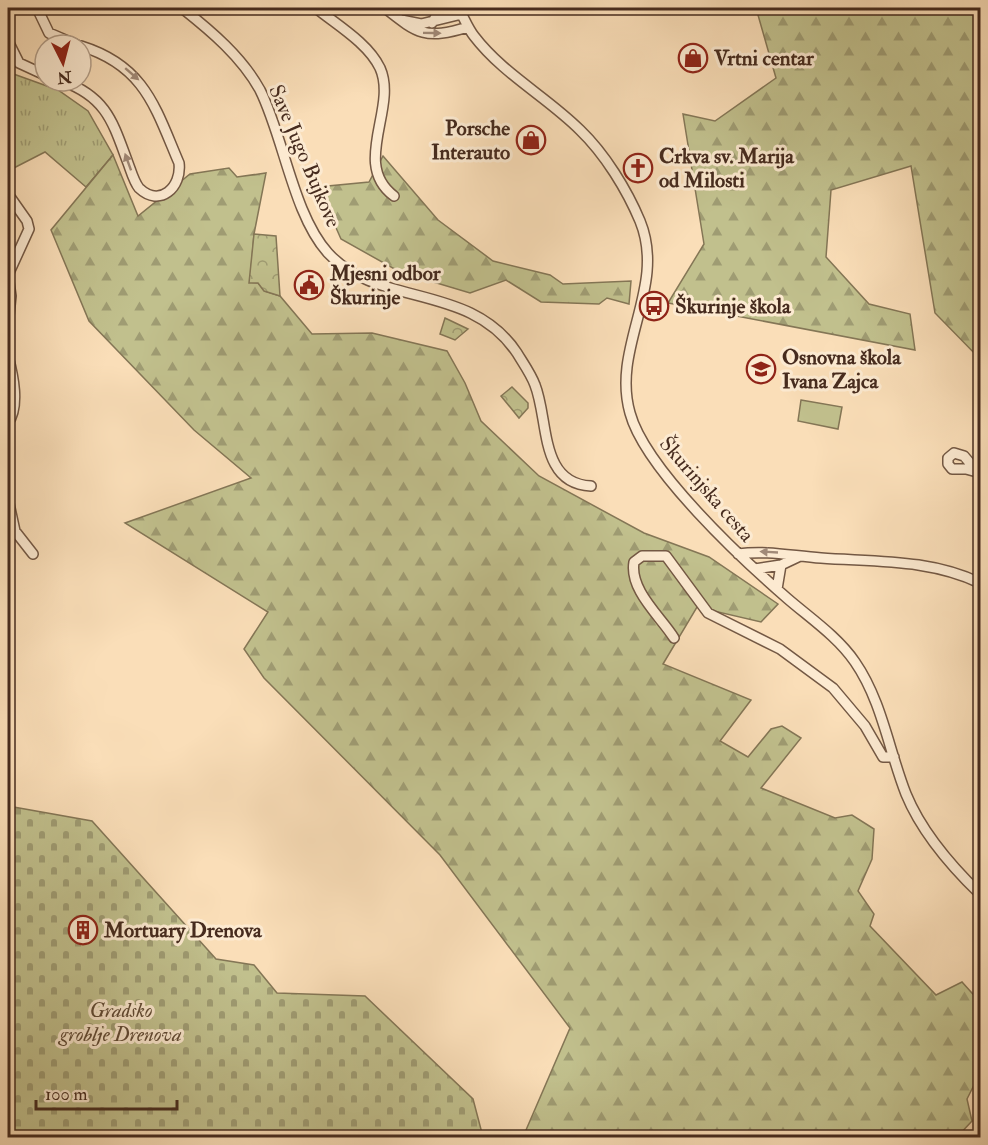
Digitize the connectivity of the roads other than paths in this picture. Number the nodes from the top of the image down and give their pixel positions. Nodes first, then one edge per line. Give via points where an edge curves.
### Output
1 (37, 8) edge
2 (182, 8) edge
3 (316, 8) edge
4 (385, 8) edge
5 (441, 8) edge
6 (460, 11) edge
7 (399, 19) junction
8 (432, 22) junction
9 (468, 27) junction
10 (49, 33) edge
11 (8, 41) edge
12 (93, 51) edge
13 (33, 69) edge
14 (87, 93) edge
15 (8, 194) edge
16 (394, 196) dead end
17 (8, 275) edge
18 (8, 325) edge
19 (8, 356) edge
20 (8, 423) edge
21 (591, 486) dead end
22 (8, 499) edge
23 (33, 554) dead end
24 (738, 554) junction
25 (800, 556) junction
26 (781, 565) junction
27 (755, 569) junction
28 (981, 583) edge
29 (777, 589) junction
30 (674, 638) dead end
31 (894, 758) junction
32 (981, 894) edge

1 - 10 street
2 - 21 street, Save Jugo Bujkove via 241,62 259,90 305,214 328,252 348,271 447,302 489,324 515,351 535,384 548,453 558,470 580,486
3 - 16 street via 360,43 380,69 384,86 374,155 382,184
4 - 7 street
5 - 8 street
6 - 8 street
6 - 9 street, Škurinjska cesta
7 - 8 street
7 -> 9 street via 422,33
9 - 24 street, Škurinjska cesta via 496,59 582,131 607,163 640,221 648,261 646,289 626,357 624,384 630,414 641,440 658,464
11 - 13 street via 19,63
12 -> 14 street via 113,59 140,81 179,163 180,176 172,189 150,194 139,188 105,107
15 - 17 street via 29,229
17 - 18 street
19 - 20 street via 13,378 13,411
22 - 23 street via 15,531
25 -> 24 street via 765,551
24 - 27 street, Škurinjska cesta
25 - 26 street
25 - 28 street via 922,565
26 - 27 street
26 - 29 street
27 - 29 street, Škurinjska cesta
29 - 31 street, Škurinjska cesta via 855,661 870,690
30 - 31 street via 640,590 633,567 637,558 666,556 708,613 780,649 833,688 865,726 883,757
31 - 32 street, Škurinjska cesta via 906,795 923,826 941,852

